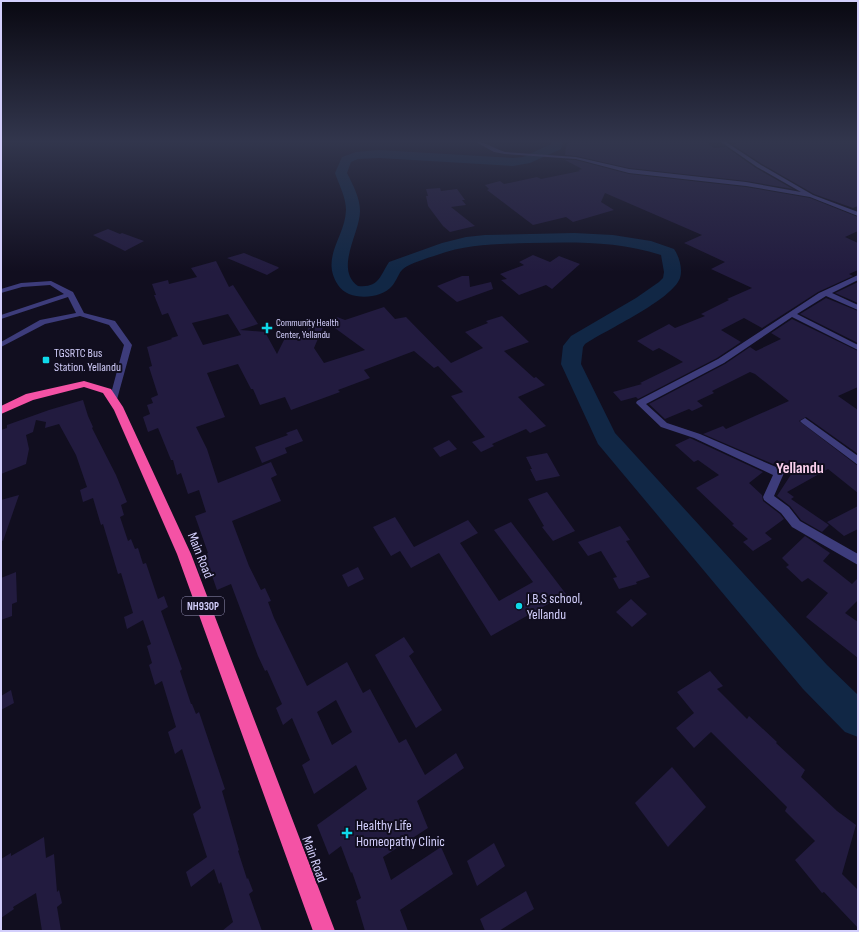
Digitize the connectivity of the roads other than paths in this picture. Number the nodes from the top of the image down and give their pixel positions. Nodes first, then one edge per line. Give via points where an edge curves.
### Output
1 (754, 185) edge
2 (792, 185) edge
3 (811, 196) junction
4 (858, 214) edge
5 (855, 280) edge
6 (1, 291) edge
7 (70, 294) junction
8 (826, 294) junction
9 (858, 308) edge
10 (81, 314) junction
11 (792, 314) junction
12 (1, 317) edge
13 (1, 345) edge
14 (858, 348) edge
15 (113, 401) junction
16 (1, 410) edge
17 (805, 421) dead end
18 (858, 461) edge
19 (858, 560) edge
20 (324, 931) edge

1 - 3 street
2 - 3 street
3 - 4 street
5 - 8 street
6 - 7 street via 21,285 51,283
7 - 10 street
7 - 12 street
8 - 9 street
8 - 11 street
10 - 13 street via 43,322
10 - 15 street via 112,323 128,345
11 - 14 street
11 - 19 street via 721,361 640,403 664,425 697,436 779,473 768,497 785,510 796,524
15 - 16 highway, Main Road / NH930P via 107,391 84,384 30,397
15 - 20 highway, Main Road / NH930P via 184,554
17 - 18 street

